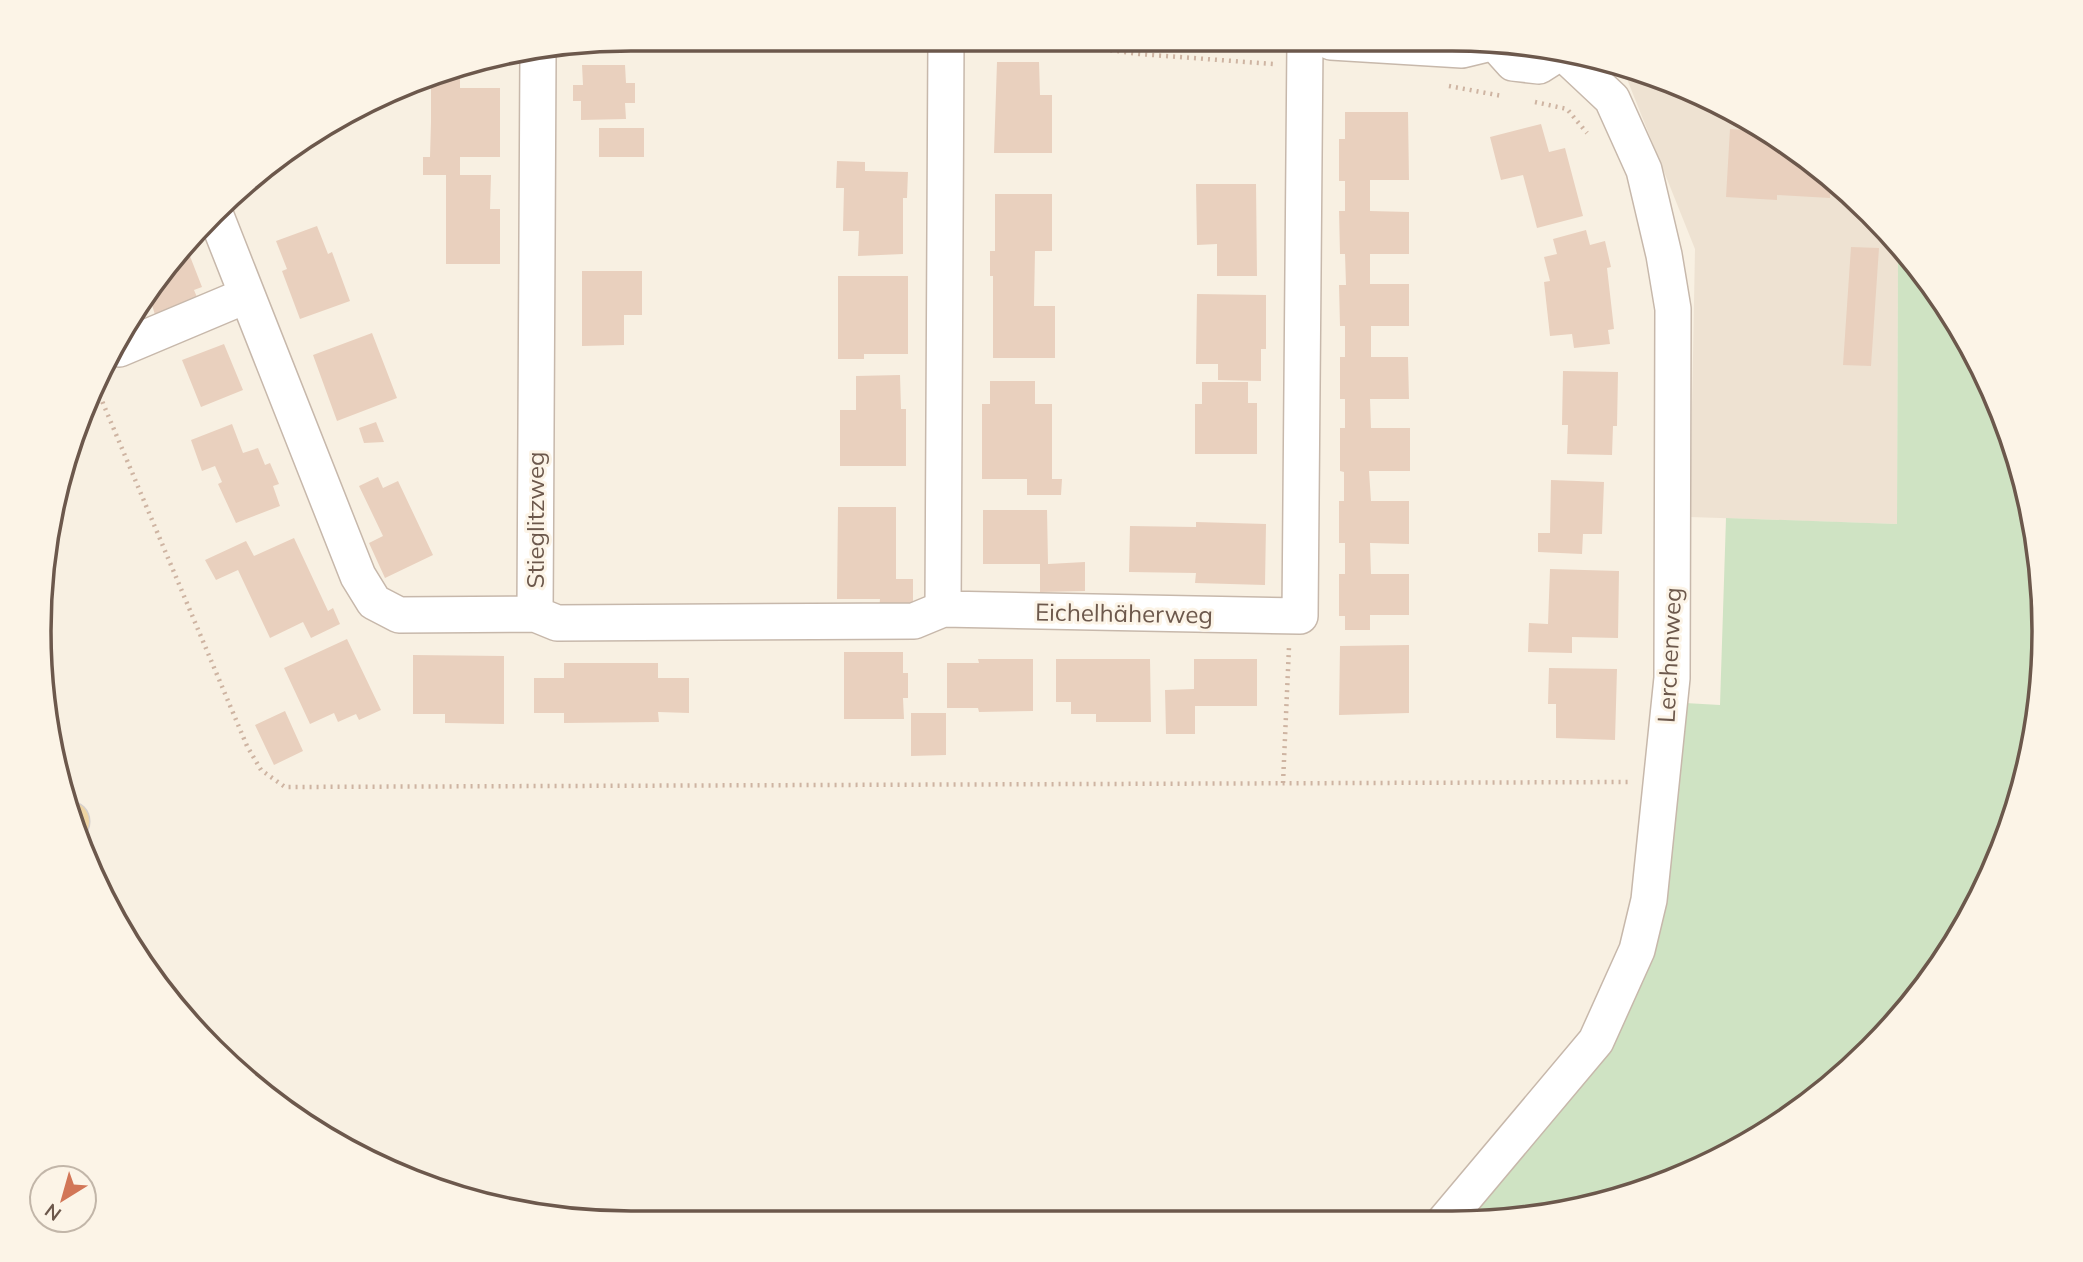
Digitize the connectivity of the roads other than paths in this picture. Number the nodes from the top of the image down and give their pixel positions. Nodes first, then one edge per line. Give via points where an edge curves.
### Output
1 (946, 51) edge
2 (1503, 53) edge
3 (1305, 54) edge
4 (538, 59) edge
5 (1550, 60) edge
6 (1575, 65) edge
7 (219, 223) edge
8 (246, 296) junction
9 (125, 346) edge
10 (943, 609) junction
11 (535, 614) junction
12 (1453, 1211) edge

1 - 10 street
2 - 5 street, Lerchenweg via 1513,63 1539,66
3 - 10 street, Eichelhäherweg via 1300,616
4 - 11 street, Stieglitzweg
6 - 12 street, Lerchenweg via 1612,99 1644,170 1673,309 1672,678 1649,900 1637,950 1596,1041
7 - 8 street, Stieglitzweg
8 - 9 street
8 - 11 street, Stieglitzweg via 358,576 374,602 399,615
10 - 11 street via 914,621 557,623

